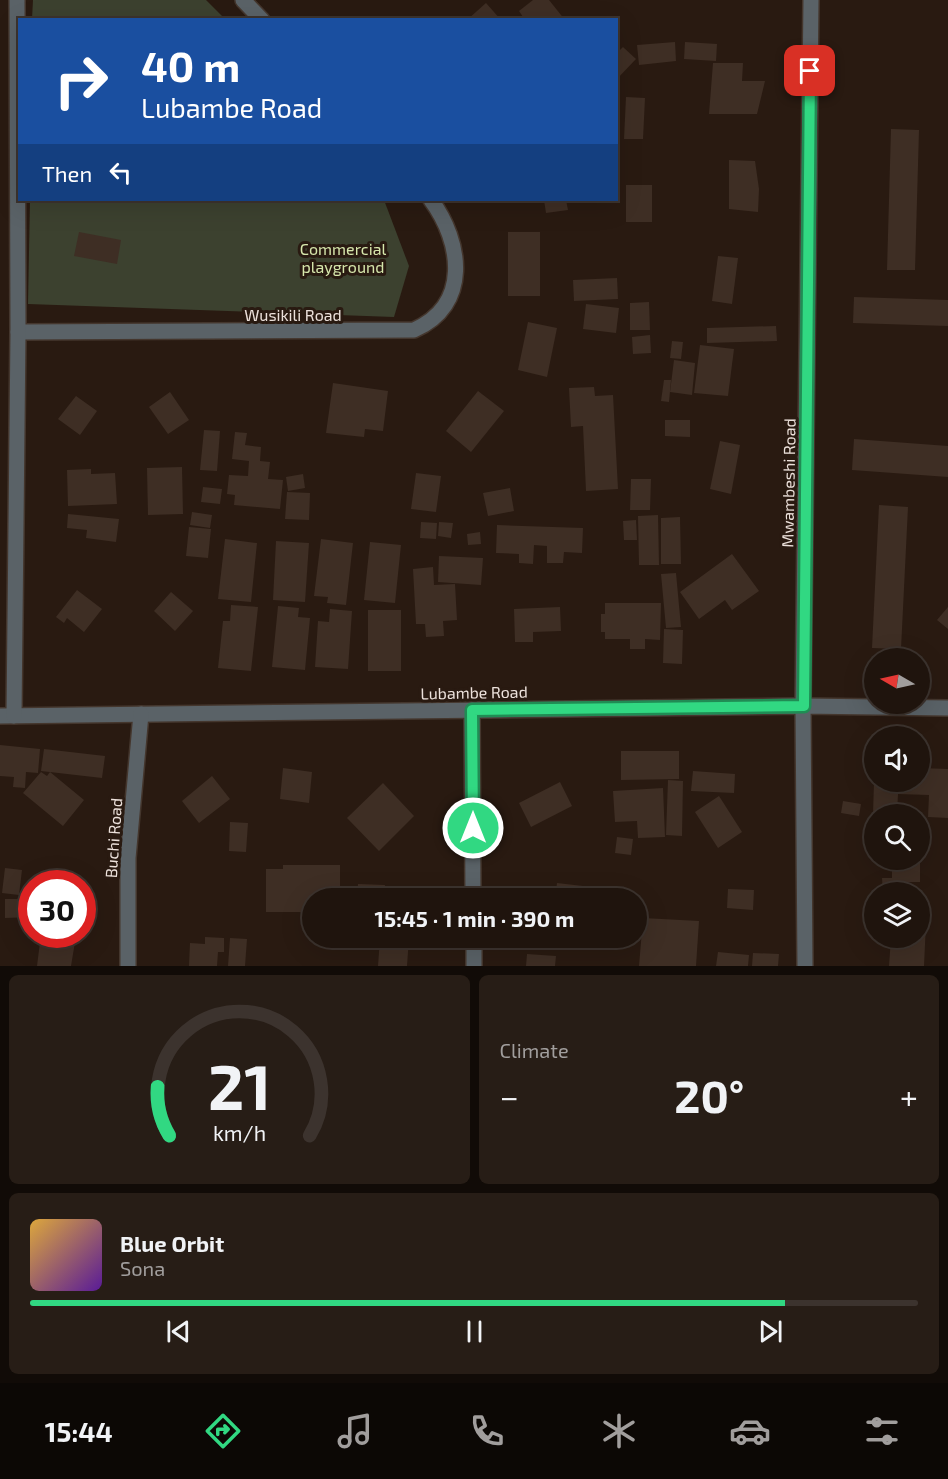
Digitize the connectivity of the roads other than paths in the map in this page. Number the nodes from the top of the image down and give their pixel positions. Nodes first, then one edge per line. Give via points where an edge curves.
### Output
1 (17, 0) edge
2 (243, 0) edge
3 (811, 0) edge
4 (260, 18) edge
5 (432, 201) edge
6 (18, 332) junction
7 (804, 706) junction
8 (948, 708) edge
9 (472, 710) junction
10 (141, 714) junction
11 (7, 716) edge
12 (473, 888) edge
13 (474, 948) edge
14 (128, 966) edge
15 (474, 966) edge
16 (805, 966) edge

1 - 6 street
2 - 4 street
3 - 7 street, Mwambeshi Road
5 - 6 street, Wusikili Road via 450,233 456,271 452,293 442,310 431,322 414,330
6 - 11 street
7 - 8 street, Lubambe Road
7 - 9 street, Lubambe Road
7 - 16 street, Mwambeshi Road
9 - 10 street, Lubambe Road
9 - 12 street
10 - 11 street, Lubambe Road
10 - 14 street, Buchi Road via 128,858
13 - 15 street

